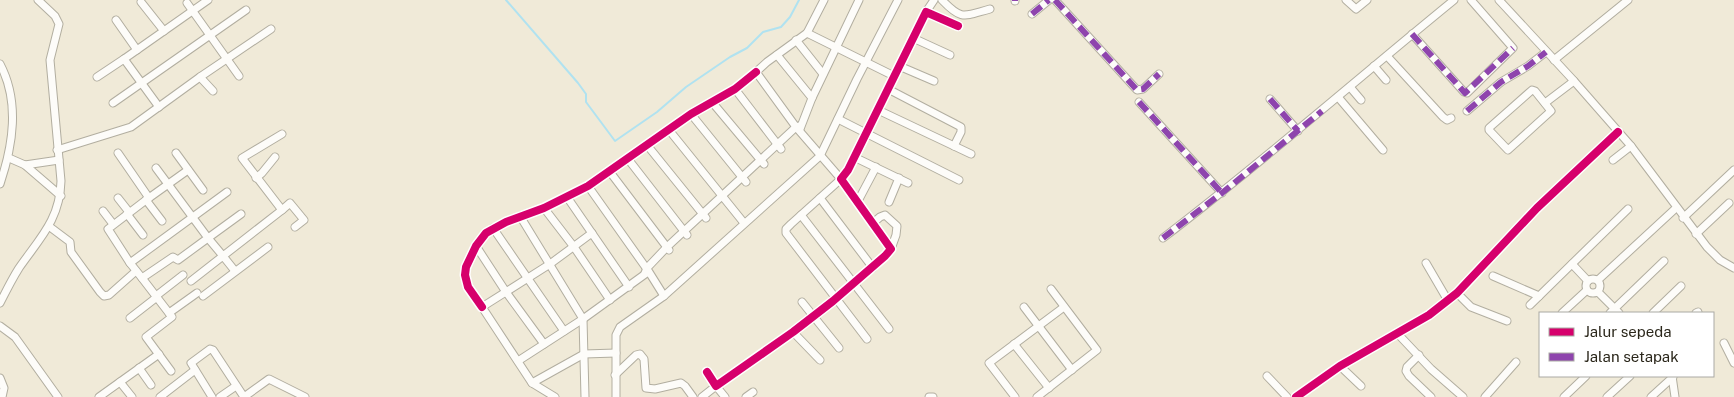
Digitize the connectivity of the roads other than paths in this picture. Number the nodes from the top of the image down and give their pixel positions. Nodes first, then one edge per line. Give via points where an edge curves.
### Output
1 (38, 0) edge
2 (208, 0) edge
3 (824, 0) edge
4 (859, 0) edge
5 (898, 0) edge
6 (934, 0) edge
7 (942, 0) edge
8 (1049, 0) edge
9 (1055, 0) edge
10 (1346, 0) edge
11 (1367, 0) edge
12 (1454, 0) edge
13 (1471, 0) edge
14 (1499, 0) edge
15 (1628, 0) edge
16 (141, 2) dead end
17 (187, 3) dead end
18 (990, 9) dead end
19 (193, 10) junction
20 (246, 10) dead end
21 (926, 12) junction
22 (1032, 14) dead end
23 (116, 20) dead end
24 (958, 26) dead end
25 (271, 29) dead end
26 (164, 31) junction
27 (807, 33) junction
28 (1412, 34) junction
29 (210, 35) junction
30 (913, 38) junction
31 (796, 40) junction
32 (835, 47) junction
33 (137, 50) junction
34 (1546, 52) junction
35 (777, 55) junction
36 (950, 55) dead end
37 (1387, 56) junction
38 (124, 59) junction
39 (227, 59) junction
40 (1554, 60) junction
41 (866, 62) junction
42 (0, 64) edge
43 (899, 66) junction
44 (1374, 66) junction
45 (756, 72) junction
46 (823, 74) junction
47 (1159, 74) dead end
48 (239, 76) dead end
49 (894, 76) junction
50 (97, 77) dead end
51 (200, 77) junction
52 (1386, 80) dead end
53 (934, 81) dead end
54 (1574, 81) junction
55 (141, 83) junction
56 (1350, 87) junction
57 (735, 88) junction
58 (888, 89) junction
59 (213, 91) dead end
60 (1338, 97) junction
61 (812, 98) junction
62 (1270, 99) dead end
63 (1361, 100) dead end
64 (1548, 101) junction
65 (712, 102) junction
66 (1139, 102) dead end
67 (113, 103) dead end
68 (159, 107) junction
69 (878, 110) junction
70 (1467, 111) dead end
71 (692, 114) junction
72 (1451, 118) dead end
73 (838, 119) junction
74 (799, 128) junction
75 (669, 130) junction
76 (1298, 131) junction
77 (1618, 132) junction
78 (866, 133) junction
79 (282, 134) dead end
80 (647, 145) junction
81 (954, 146) junction
82 (1631, 146) junction
83 (780, 147) junction
84 (58, 150) junction
85 (1383, 150) dead end
86 (118, 153) dead end
87 (176, 153) dead end
88 (971, 154) dead end
89 (820, 156) junction
90 (854, 156) junction
91 (275, 157) dead end
92 (8, 158) junction
93 (628, 158) junction
94 (58, 160) junction
95 (1614, 160) dead end
96 (762, 162) junction
97 (25, 165) junction
98 (876, 167) junction
99 (156, 168) dead end
100 (188, 170) junction
101 (1734, 170) edge
102 (610, 172) junction
103 (256, 178) junction
104 (899, 178) junction
105 (744, 179) junction
106 (841, 179) junction
107 (959, 180) dead end
108 (908, 183) dead end
109 (0, 184) edge
110 (168, 184) junction
111 (588, 186) junction
112 (203, 190) dead end
113 (227, 192) dead end
114 (1222, 194) junction
115 (61, 196) junction
116 (723, 196) junction
117 (567, 197) junction
118 (118, 198) dead end
119 (820, 198) junction
120 (148, 199) junction
121 (858, 201) junction
122 (889, 202) dead end
123 (1730, 203) dead end
124 (544, 208) junction
125 (1676, 208) junction
126 (1628, 209) dead end
127 (282, 210) junction
128 (103, 211) dead end
129 (128, 213) junction
130 (240, 214) dead end
131 (801, 215) junction
132 (520, 216) junction
133 (704, 216) junction
134 (191, 217) junction
135 (1684, 218) junction
136 (162, 221) dead end
137 (744, 223) junction
138 (873, 223) junction
139 (112, 224) junction
140 (50, 227) junction
141 (295, 227) dead end
142 (493, 228) junction
143 (592, 233) junction
144 (685, 233) junction
145 (1696, 234) junction
146 (143, 235) dead end
147 (208, 238) junction
148 (1163, 238) dead end
149 (476, 246) junction
150 (268, 247) dead end
151 (574, 247) junction
152 (891, 248) junction
153 (668, 249) junction
154 (223, 256) junction
155 (1664, 262) dead end
156 (130, 263) junction
157 (1426, 263) dead end
158 (550, 264) junction
159 (1572, 264) junction
160 (873, 268) junction
161 (1734, 268) edge
162 (136, 271) junction
163 (647, 271) junction
164 (235, 272) junction
165 (183, 275) dead end
166 (1493, 276) dead end
167 (142, 278) junction
168 (528, 279) junction
169 (1598, 280) junction
170 (191, 281) dead end
171 (1588, 281) junction
172 (855, 283) junction
173 (1680, 286) dead end
174 (629, 287) junction
175 (1051, 289) dead end
176 (1587, 290) junction
177 (506, 292) junction
178 (1598, 292) junction
179 (1457, 293) junction
180 (156, 296) junction
181 (664, 296) junction
182 (1539, 296) junction
183 (836, 299) junction
184 (610, 300) junction
185 (1447, 300) junction
186 (802, 302) dead end
187 (0, 303) edge
188 (1530, 305) dead end
189 (482, 307) junction
190 (1024, 307) dead end
191 (1064, 307) junction
192 (1563, 312) edge
193 (1615, 312) edge
194 (1653, 312) edge
195 (169, 313) junction
196 (813, 316) junction
197 (130, 318) dead end
198 (583, 318) junction
199 (1506, 321) dead end
200 (0, 326) edge
201 (1039, 326) junction
202 (889, 329) dead end
203 (564, 330) junction
204 (793, 332) junction
205 (1397, 333) junction
206 (867, 339) dead end
207 (1724, 343) dead end
208 (544, 344) junction
209 (1014, 344) junction
210 (839, 348) dead end
211 (616, 353) junction
212 (159, 354) junction
213 (584, 354) junction
214 (1419, 355) junction
215 (820, 360) dead end
216 (518, 361) junction
217 (1516, 362) dead end
218 (1734, 363) edge
219 (1340, 366) junction
220 (139, 368) junction
221 (195, 370) junction
222 (1072, 370) junction
223 (171, 371) dead end
224 (707, 372) dead end
225 (615, 375) junction
226 (1267, 376) dead end
227 (1585, 377) edge
228 (1629, 377) edge
229 (1673, 377) edge
230 (0, 378) edge
231 (120, 382) junction
232 (532, 383) junction
233 (152, 385) dead end
234 (236, 386) junction
235 (716, 386) junction
236 (1361, 386) dead end
237 (1049, 388) junction
238 (753, 392) dead end
239 (2, 397) edge
240 (58, 397) edge
241 (101, 397) edge
242 (132, 397) edge
243 (160, 397) edge
244 (212, 397) edge
245 (220, 397) edge
246 (244, 397) edge
247 (305, 397) edge
248 (555, 397) edge
249 (584, 397) edge
250 (616, 397) edge
251 (693, 397) edge
252 (702, 397) edge
253 (725, 397) edge
254 (746, 397) edge
255 (1015, 397) edge
256 (1037, 397) edge
257 (1287, 397) edge
258 (1296, 397) edge
259 (1431, 397) edge
260 (1463, 397) edge
261 (1485, 397) edge
262 (1564, 397) edge
263 (1607, 397) edge
264 (1651, 397) edge
265 (1675, 397) edge

1 - 84 street via 59,24 50,60
2 - 19 street
3 - 27 street
4 - 32 street
5 - 41 street
6 - 21 street
7 - 18 street via 962,16
8 - 22 street
9 - 47 street via 1137,90 1143,89
10 - 11 street via 1356,9
12 - 28 street
13 - 28 street via 1513,48 1467,92
14 - 34 street
15 - 40 street
16 - 26 street
17 - 19 street
19 - 26 street
19 - 29 street
20 - 29 street
21 - 24 street
21 - 30 street
23 - 33 street
25 - 39 street
26 - 33 street
27 - 31 street
27 - 32 street
28 - 37 street
29 - 39 street
29 - 55 street
30 - 36 street
30 - 43 street
31 - 35 street
31 - 46 street
32 - 41 street
32 - 46 street
33 - 38 street
34 - 40 street
34 - 70 street via 1501,82
35 - 45 street
35 - 61 street
37 - 44 street
37 - 72 street via 1442,116 1447,120
38 - 50 street
38 - 55 street
39 - 48 street
39 - 51 street
40 - 54 street
41 - 49 street
41 - 73 street
42 - 92 street via 6,74 13,117
43 - 49 street
43 - 53 street
44 - 52 street
44 - 56 street
45 - 57 street
45 - 74 street
46 - 61 street
49 - 58 street
51 - 59 street
51 - 68 street
54 - 64 street
54 - 77 street
55 - 67 street
55 - 68 street
56 - 60 street
56 - 63 street
57 - 65 street
57 - 83 street
58 - 69 street
58 - 81 street via 961,127
60 - 76 street
60 - 85 street
61 - 74 street
62 - 76 street
64 - 64 street via 1531,90 1489,130 1508,150 1551,111
65 - 71 street
65 - 96 street
66 - 114 street
68 - 84 street via 123,130
69 - 78 street
69 - 81 street
71 - 75 street
71 - 105 street
73 - 78 street
73 - 89 street
74 - 83 street
74 - 89 street
75 - 80 street
75 - 116 street
76 - 114 street
77 - 82 street
77 - 179 street via 1538,208
78 - 90 street
78 - 107 street
79 - 103 street via 242,158
80 - 93 street
80 - 133 street
81 - 88 street
82 - 95 street
82 - 125 street
83 - 96 street
84 - 94 street
86 - 120 street
87 - 100 street
89 - 106 street
89 - 137 street
90 - 98 street
90 - 106 street
91 - 103 street
92 - 97 street
92 - 109 street
93 - 102 street
93 - 144 street
94 - 97 street
94 - 115 street
96 - 105 street
97 - 115 street
98 - 104 street
98 - 121 street
99 - 110 street
100 - 110 street
100 - 112 street
101 - 135 street
102 - 111 street
102 - 153 street
103 - 127 street
104 - 108 street
104 - 122 street
105 - 116 street
106 - 119 street
106 - 121 street
110 - 120 street
110 - 134 street
111 - 117 street
111 - 163 street
113 - 134 street
114 - 148 street
115 - 140 street
116 - 133 street
116 - 137 street
117 - 124 street
117 - 143 street
118 - 129 street
119 - 131 street
119 - 160 street
120 - 129 street
120 - 136 street
121 - 138 street
123 - 145 street
124 - 132 street
124 - 151 street
125 - 135 street
125 - 169 street
126 - 159 street
127 - 141 street via 290,203 304,220
127 - 154 street
128 - 139 street
129 - 139 street
129 - 146 street
130 - 147 street
131 - 172 street
131 - 183 street via 786,229 786,233
132 - 142 street
132 - 158 street
133 - 144 street
134 - 147 street
134 - 156 street
135 - 145 street
137 - 181 street
138 - 152 street
138 - 152 street via 883,215 897,226
139 - 156 street via 107,230
140 - 162 street via 68,240 72,252 104,296
140 - 187 street via 18,270
142 - 149 street
142 - 168 street
143 - 151 street
143 - 174 street
144 - 153 street
145 - 161 street via 1714,255
147 - 154 street
147 - 167 street via 178,260 173,257
149 - 177 street
149 - 189 street via 465,275 468,287
150 - 164 street
151 - 158 street
151 - 184 street
152 - 160 street
153 - 163 street
154 - 164 street
154 - 170 street
155 - 193 street
156 - 162 street
157 - 185 street
158 - 168 street
158 - 198 street
159 - 171 street
159 - 182 street
160 - 172 street
162 - 167 street
163 - 174 street
163 - 181 street
164 - 195 street
165 - 180 street
166 - 182 street
167 - 180 street
168 - 177 street
168 - 203 street
169 - 171 street
169 - 178 street
171 - 176 street
172 - 183 street
172 - 202 street
173 - 194 street
174 - 184 street
175 - 191 street
176 - 178 street
176 - 192 street
177 - 189 street
177 - 208 street
178 - 193 street
179 - 185 street
179 - 199 street via 1471,307
180 - 195 street
180 - 197 street
181 - 211 street via 620,328 616,335
182 - 188 street
183 - 196 street
183 - 206 street
184 - 198 street
185 - 205 street via 1429,315
186 - 196 street
189 - 216 street
190 - 201 street
191 - 201 street
191 - 222 street via 1097,350
195 - 212 street via 172,317 146,337
196 - 204 street
196 - 210 street
198 - 203 street
198 - 213 street
200 - 240 street via 15,337
201 - 209 street
201 - 222 street
203 - 208 street
204 - 215 street
204 - 235 street
205 - 214 street
205 - 219 street
207 - 218 street
208 - 216 street
209 - 237 street
209 - 255 street via 989,363
211 - 213 street
211 - 225 street
212 - 220 street
212 - 223 street
213 - 232 street
213 - 249 street
214 - 259 street via 1406,371
214 - 260 street
216 - 232 street
217 - 261 street
219 - 236 street
219 - 258 street
220 - 231 street
220 - 233 street
221 - 234 street via 192,361 212,349
221 - 243 street
221 - 244 street
222 - 237 street
224 - 235 street
225 - 250 street
225 - 251 street via 640,354 644,359 646,388 680,383
226 - 257 street
227 - 262 street
228 - 263 street
229 - 264 street
229 - 265 street
230 - 239 street via 4,388
231 - 241 street
231 - 242 street
232 - 248 street
234 - 245 street
234 - 246 street
235 - 252 street
235 - 253 street
237 - 256 street
238 - 254 street
246 - 247 street via 269,379

